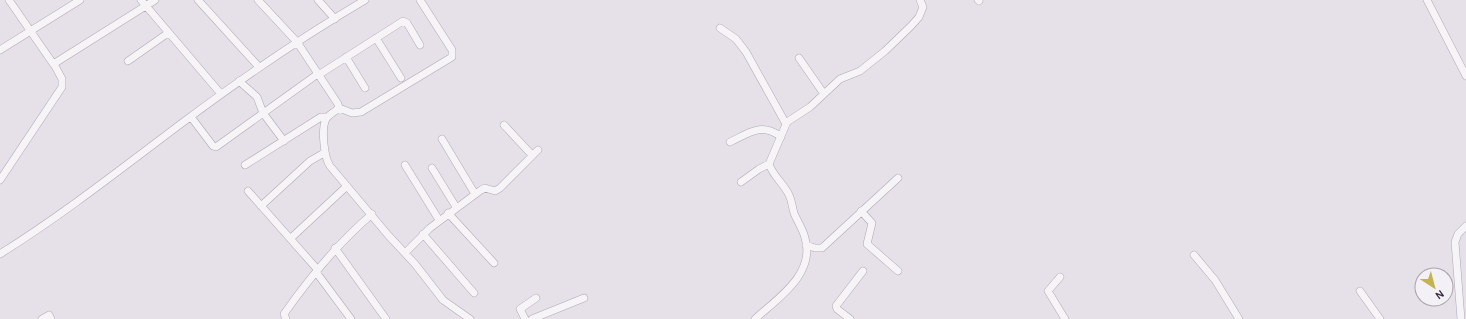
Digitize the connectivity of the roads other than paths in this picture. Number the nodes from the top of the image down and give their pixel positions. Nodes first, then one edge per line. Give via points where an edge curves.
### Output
1 (9, 0) edge
2 (80, 0) edge
3 (198, 0) edge
4 (258, 0) edge
5 (318, 0) edge
6 (365, 0) edge
7 (420, 0) edge
8 (920, 0) edge
9 (1429, 0) edge
10 (149, 2) edge
11 (334, 19) junction
12 (720, 28) dead end
13 (31, 32) junction
14 (168, 33) junction
15 (376, 38) junction
16 (297, 42) junction
17 (420, 45) dead end
18 (0, 50) edge
19 (346, 57) junction
20 (799, 58) dead end
21 (128, 61) dead end
22 (54, 65) junction
23 (259, 68) junction
24 (319, 74) junction
25 (1466, 76) edge
26 (401, 78) dead end
27 (240, 81) junction
28 (365, 88) dead end
29 (221, 94) junction
30 (824, 94) junction
31 (339, 108) junction
32 (264, 113) junction
33 (191, 117) junction
34 (327, 117) junction
35 (786, 124) junction
36 (504, 125) dead end
37 (781, 137) junction
38 (283, 139) junction
39 (442, 139) dead end
40 (730, 142) dead end
41 (538, 150) dead end
42 (324, 153) junction
43 (532, 156) junction
44 (769, 164) junction
45 (245, 165) dead end
46 (405, 165) dead end
47 (432, 168) dead end
48 (898, 178) dead end
49 (0, 180) edge
50 (741, 182) dead end
51 (347, 186) junction
52 (248, 191) dead end
53 (475, 194) junction
54 (261, 206) junction
55 (456, 207) junction
56 (861, 211) junction
57 (448, 213) junction
58 (372, 214) junction
59 (439, 220) junction
60 (1466, 226) edge
61 (423, 234) junction
62 (291, 238) junction
63 (806, 245) junction
64 (335, 248) junction
65 (405, 253) junction
66 (0, 254) edge
67 (1194, 255) dead end
68 (494, 263) dead end
69 (316, 270) junction
70 (863, 271) dead end
71 (898, 271) dead end
72 (1060, 277) dead end
73 (1360, 291) dead end
74 (474, 293) dead end
75 (536, 298) dead end
76 (584, 298) dead end
77 (42, 319) edge
78 (52, 319) edge
79 (286, 319) edge
80 (351, 319) edge
81 (386, 319) edge
82 (470, 319) edge
83 (524, 319) edge
84 (532, 319) edge
85 (755, 319) edge
86 (850, 319) edge
87 (1066, 319) edge
88 (1238, 319) edge
89 (1380, 319) edge
90 (1461, 319) edge

1 - 13 street
2 - 13 street
3 - 23 street
4 - 16 street
5 - 11 street
6 - 11 street
7 - 31 street via 452,50 452,57 360,112 352,113
8 - 30 street via 923,10 911,26 866,67 840,79
9 - 25 street
10 - 14 street
10 - 22 street
11 - 16 street
12 - 35 street via 736,39 746,52
13 - 18 street
13 - 22 street
14 - 21 street
14 - 29 street
15 - 17 street via 405,21
15 - 19 street
15 - 26 street
16 - 23 street
16 - 24 street
19 - 24 street
19 - 28 street
20 - 30 street
22 - 49 street via 62,79 62,87
23 - 27 street
24 - 31 street
24 - 32 street
27 - 29 street
27 - 32 street via 255,94
29 - 33 street
30 - 35 street
31 - 34 street
32 - 33 street via 214,148
32 - 38 street
33 - 66 street via 70,208
34 - 38 street via 321,117
34 - 42 street
35 - 37 street
36 - 43 street
37 - 40 street via 772,130 765,129
37 - 44 street
38 - 45 street
39 - 53 street
41 - 43 street
42 - 51 street via 334,171
42 - 54 street via 310,161
43 - 53 street via 498,190 485,188
44 - 50 street
44 - 63 street via 789,194
46 - 59 street
47 - 55 street
48 - 56 street
51 - 58 street
51 - 62 street
52 - 54 street
53 - 55 street
54 - 62 street
55 - 57 street
56 - 63 street via 822,248
56 - 71 street via 872,223 867,244
57 - 59 street
57 - 68 street
58 - 64 street
58 - 65 street
59 - 61 street
60 - 90 street via 1458,234 1455,242
61 - 65 street
61 - 74 street
62 - 69 street
63 - 85 street via 802,272 784,294
64 - 69 street
64 - 81 street
65 - 82 street via 443,300
67 - 88 street via 1215,280
69 - 79 street via 284,314
69 - 80 street
70 - 86 street via 836,306
72 - 87 street via 1048,291
73 - 89 street
75 - 83 street via 520,309
76 - 84 street
77 - 78 street via 49,315

